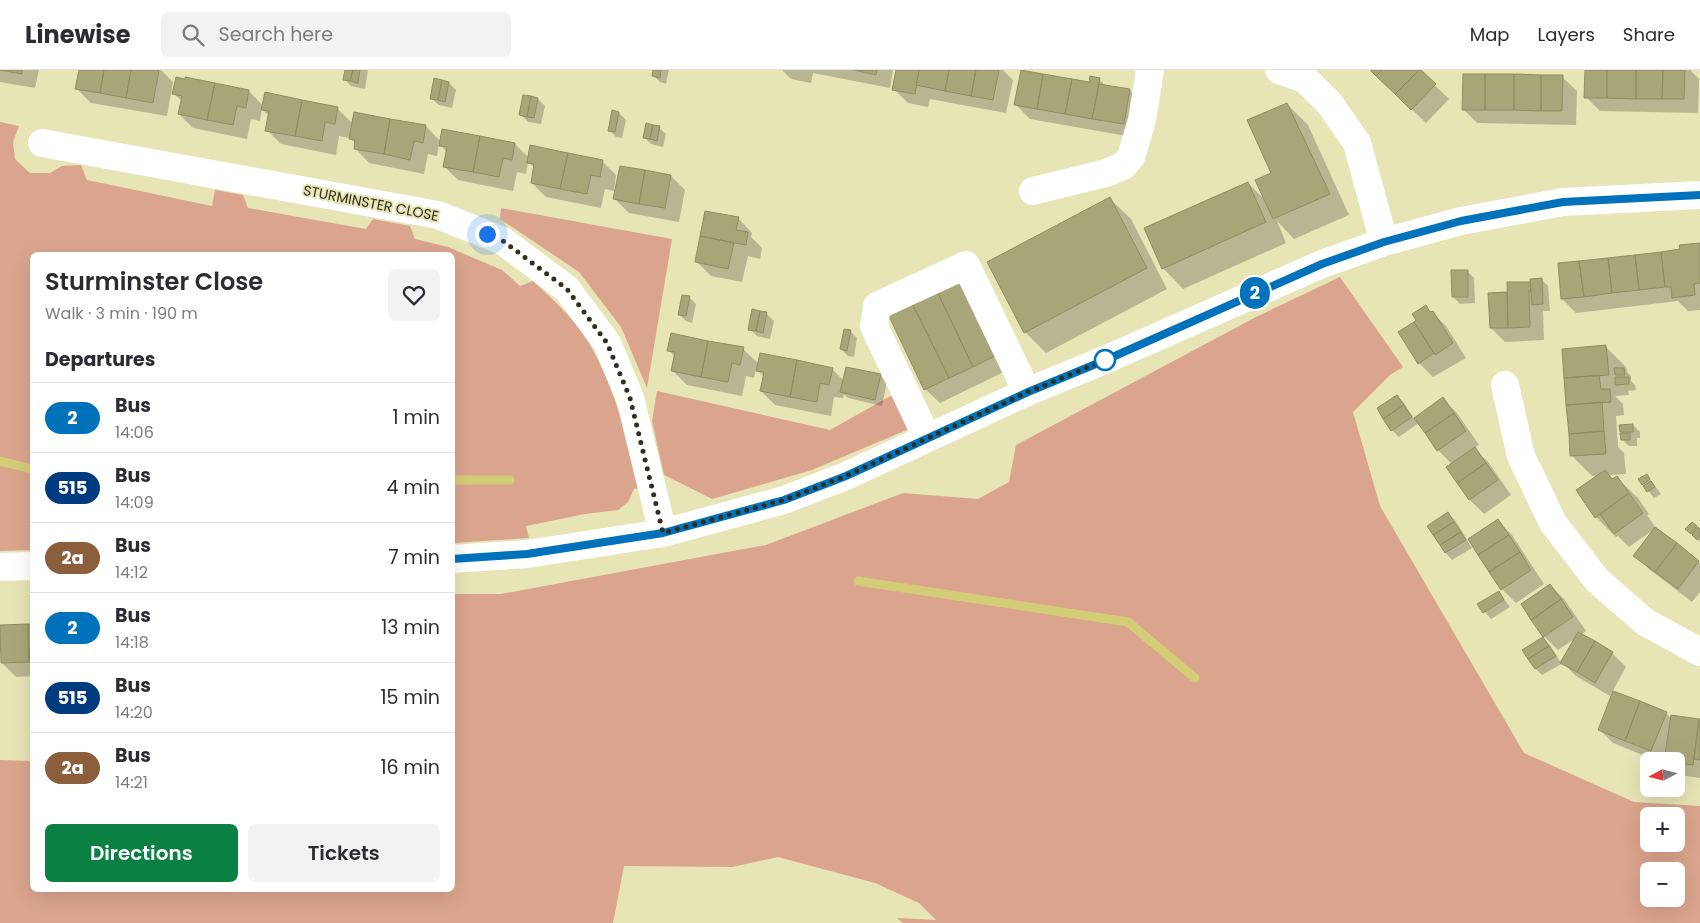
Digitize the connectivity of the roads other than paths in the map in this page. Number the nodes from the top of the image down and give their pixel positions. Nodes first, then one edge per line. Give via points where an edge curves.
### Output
1 (1150, 70) edge
2 (1279, 70) edge
3 (42, 143) dead end
4 (1033, 191) dead end
5 (1700, 195) edge
6 (1384, 242) junction
7 (1505, 385) dead end
8 (1028, 392) junction
9 (927, 438) junction
10 (663, 533) junction
11 (455, 560) edge
12 (30, 566) edge
13 (0, 567) edge
14 (1700, 652) edge

1 - 4 street via 1142,120 1131,157 1123,166
2 - 6 street via 1305,79 1330,104 1357,143
3 - 10 street, STURMINSTER CLOSE via 438,215 503,241 567,289 607,343 630,398
5 - 6 street via 1563,202 1461,221
6 - 8 street via 1322,264
7 - 14 street via 1521,456 1553,523 1597,580 1645,622
8 - 9 street
8 - 9 street via 966,265 948,273 877,306 874,326
9 - 10 street via 846,476 784,500
10 - 11 street via 527,554
12 - 13 street

